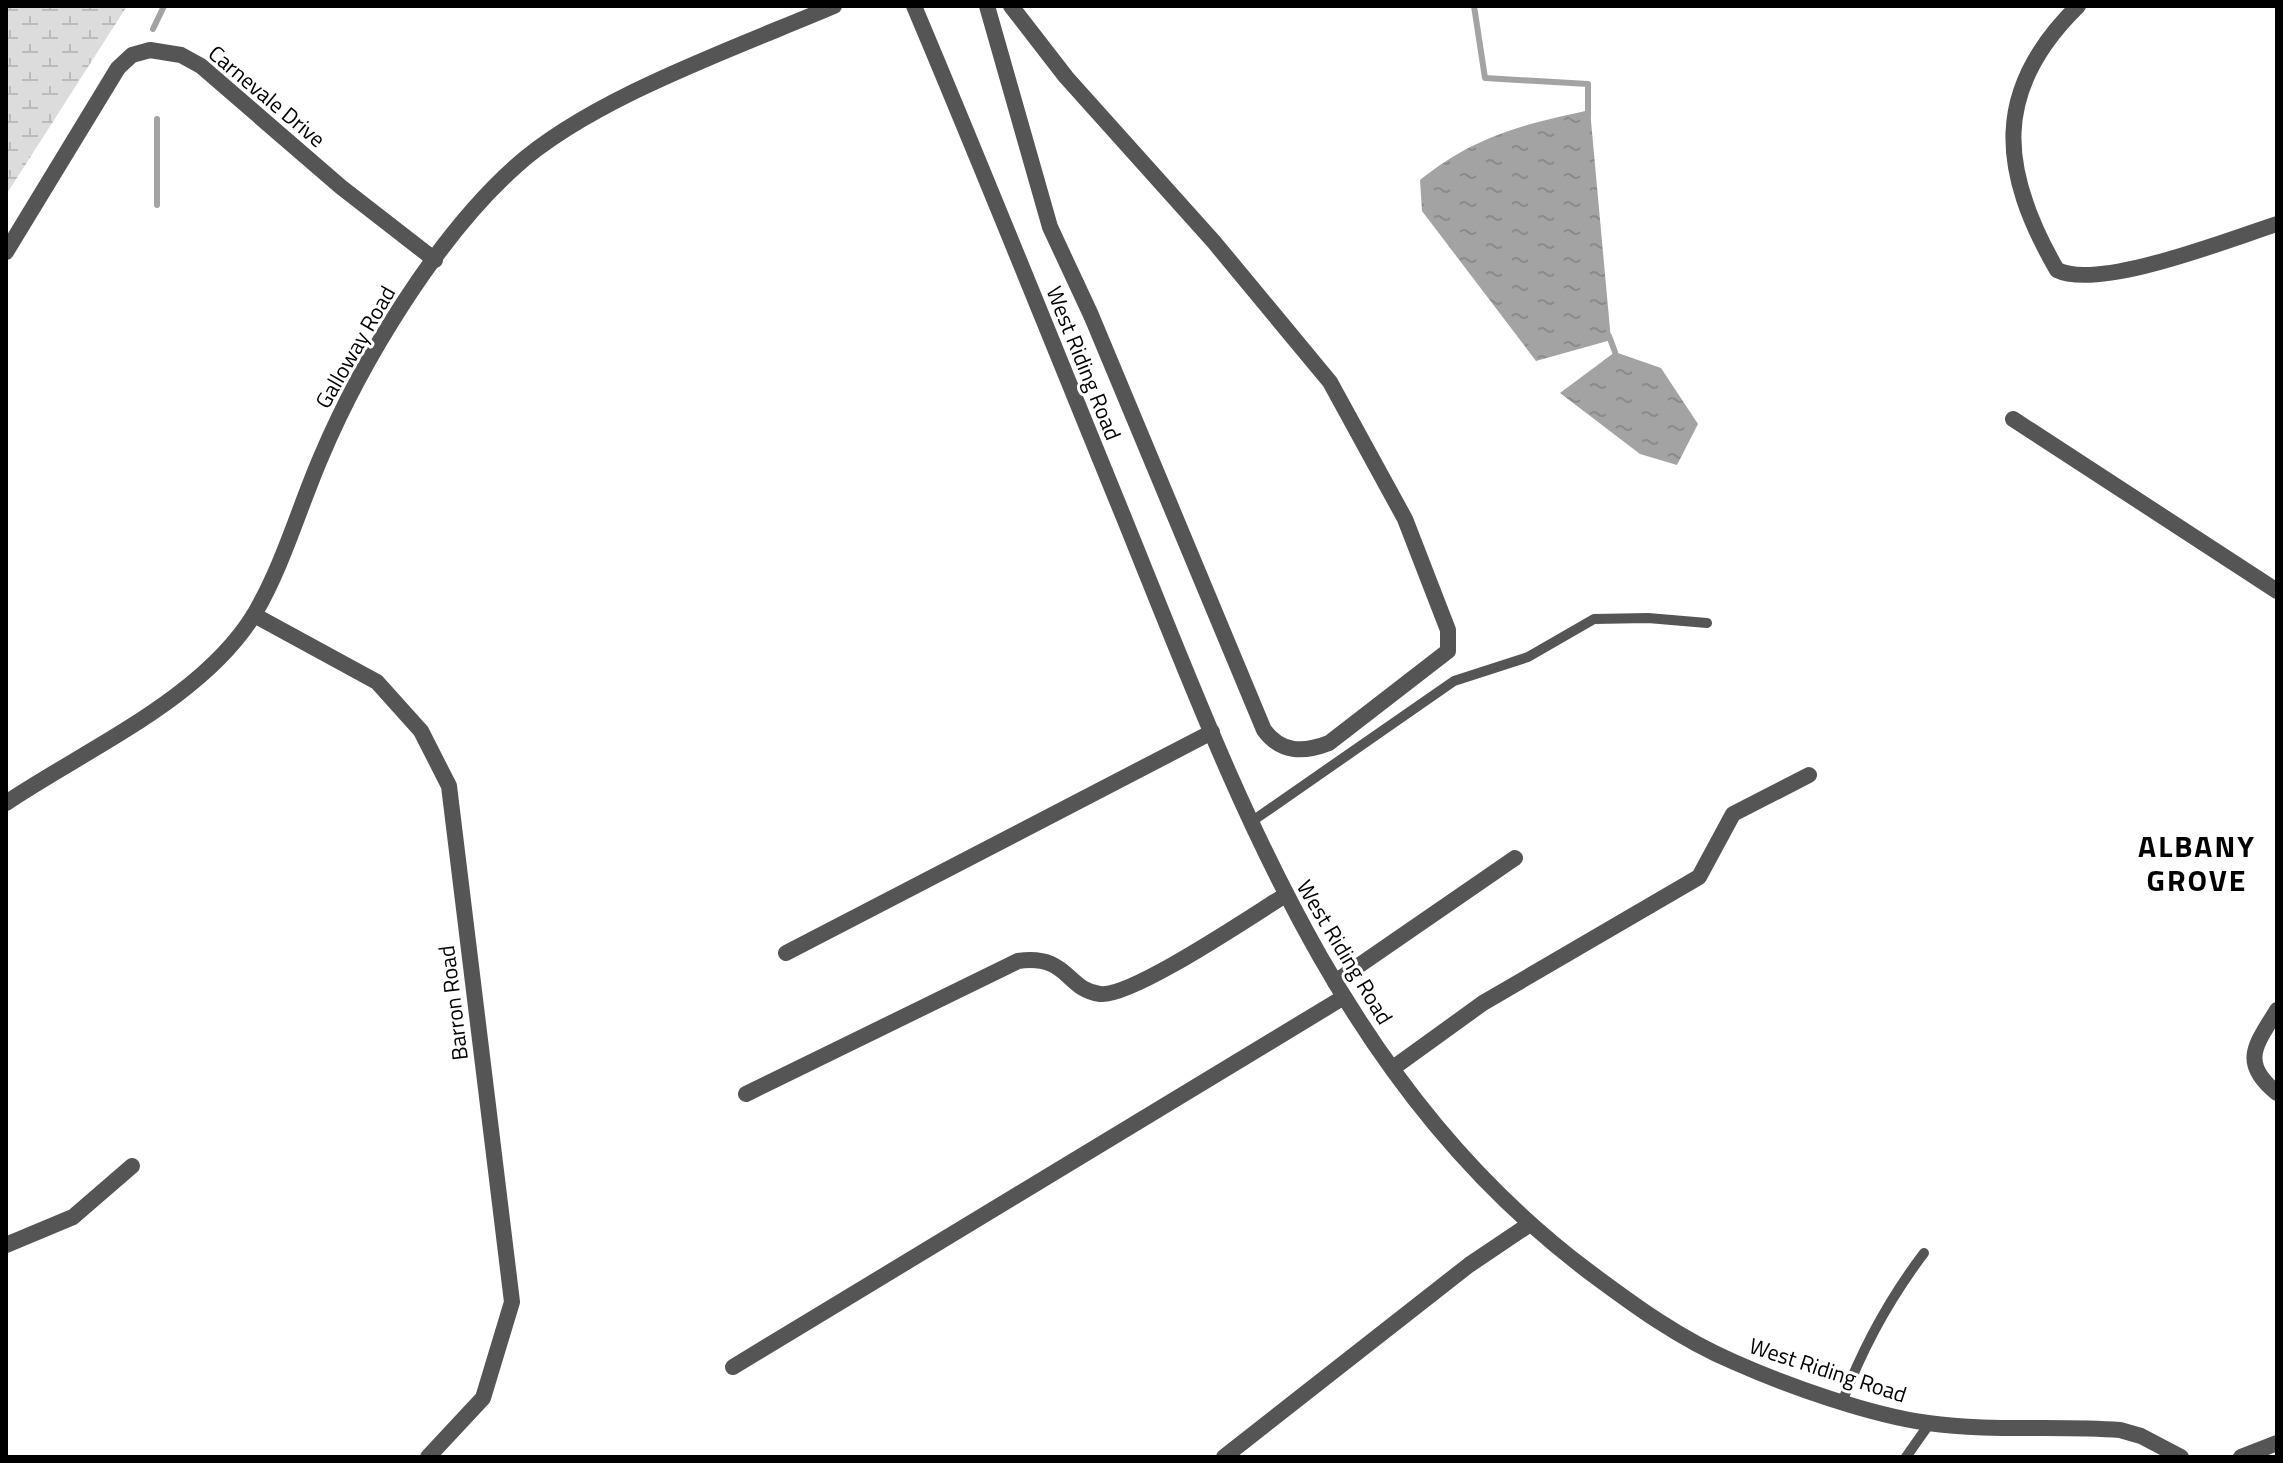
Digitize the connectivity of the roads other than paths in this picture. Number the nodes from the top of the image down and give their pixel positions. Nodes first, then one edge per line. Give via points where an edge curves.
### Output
1 (834, 6) edge
2 (914, 6) edge
3 (987, 6) edge
4 (1011, 6) edge
5 (2078, 6) edge
6 (2277, 224) edge
7 (6, 252) edge
8 (435, 260) junction
9 (2013, 419) dead end
10 (2277, 591) edge
11 (254, 615) junction
12 (1707, 623) dead end
13 (1212, 732) junction
14 (1809, 775) dead end
15 (6, 803) edge
16 (1251, 822) junction
17 (1515, 858) dead end
18 (1284, 896) junction
19 (786, 953) dead end
20 (1339, 990) junction
21 (2277, 1010) edge
22 (1393, 1068) junction
23 (2277, 1093) edge
24 (746, 1094) dead end
25 (132, 1166) dead end
26 (1530, 1224) junction
27 (6, 1245) edge
28 (1924, 1253) dead end
29 (733, 1367) dead end
30 (1843, 1400) junction
31 (1930, 1423) junction
32 (2277, 1443) edge
33 (432, 1456) edge
34 (1224, 1457) edge
35 (1906, 1457) edge
36 (2181, 1457) edge
37 (2241, 1457) edge

1 - 8 street, Galloway Road via 630,96 539,148 495,186
2 - 13 street, West Riding Road
3 - 4 street via 1050,227 1264,730 1286,748 1313,749 1329,743 1448,651 1448,630 1405,519 1330,382
5 - 6 street via 2018,90 2012,127 2023,198 2057,270 2077,276 2099,274
7 - 8 street, Carnevale Drive via 118,68 139,51 163,50 201,66
8 - 11 street, Galloway Road via 339,416
9 - 10 street
11 - 15 street, Galloway Road via 195,679
11 - 33 street, Barron Road via 377,682 421,731 449,786 512,1302 483,1398
12 - 16 lane via 1594,619 1528,657 1454,681
13 - 16 street, West Riding Road
13 - 19 street
14 - 22 street via 1739,808 1699,877 1483,1003
16 - 18 street, West Riding Road
17 - 20 street
18 - 20 street, West Riding Road
18 - 24 street via 1118,992 1095,993 1051,962 1018,961
20 - 22 street, West Riding Road
20 - 29 street
21 - 23 street via 2256,1045 2253,1062 2261,1080
22 - 26 street, West Riding Road via 1475,1171
25 - 27 street via 73,1217
26 - 30 street, West Riding Road via 1638,1309 1684,1337 1734,1363
26 - 34 street via 1469,1265
28 - 30 lane via 1859,1359
30 - 31 street, West Riding Road
31 - 35 lane
31 - 36 street, West Riding Road via 2120,1430
32 - 37 street

